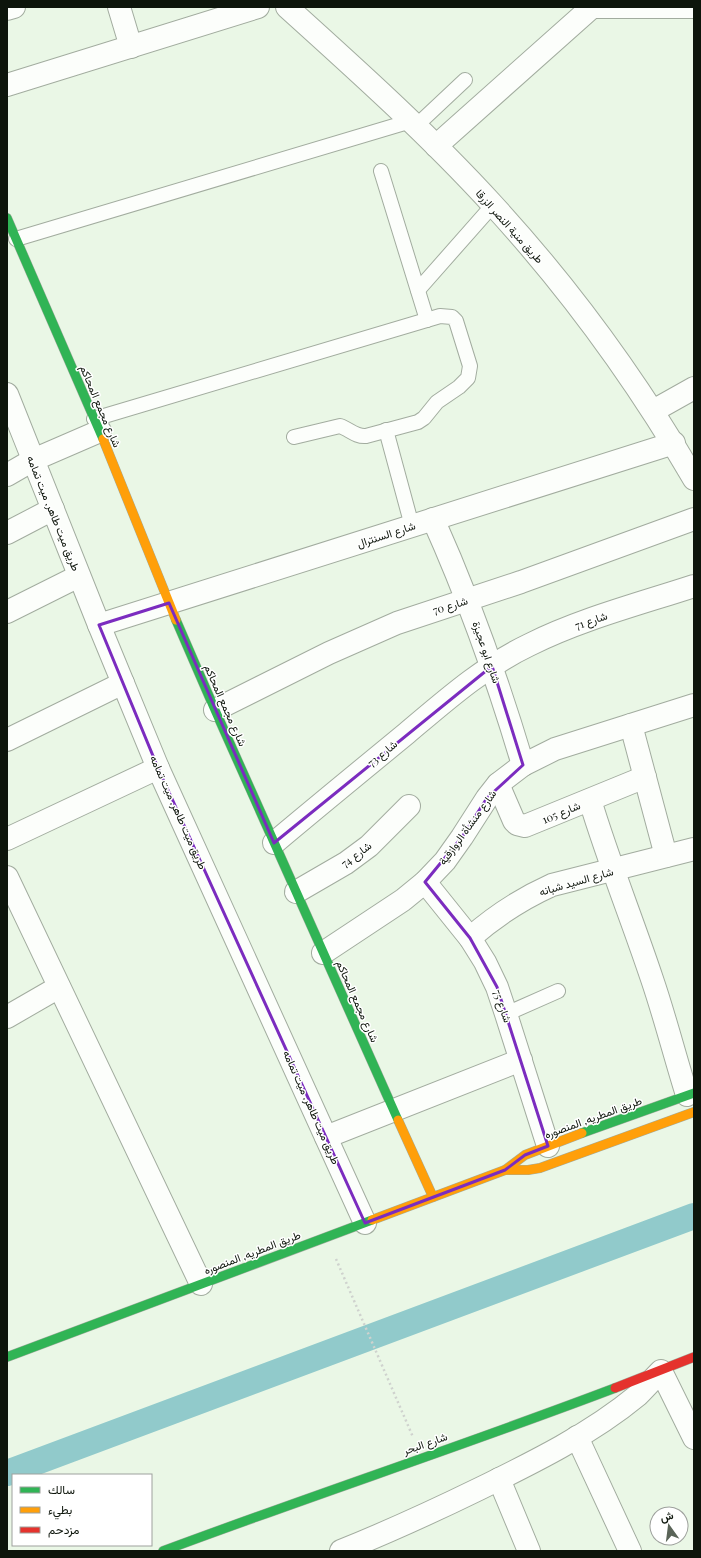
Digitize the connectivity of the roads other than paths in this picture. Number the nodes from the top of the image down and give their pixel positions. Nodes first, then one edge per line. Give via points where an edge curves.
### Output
1 (14, 7) edge
2 (119, 7) edge
3 (258, 7) edge
4 (586, 7) edge
5 (592, 7) edge
6 (694, 8) edge
7 (7, 9) edge
8 (296, 9) edge
9 (131, 47) junction
10 (464, 80) dead end
11 (7, 85) edge
12 (413, 124) junction
13 (436, 146) junction
14 (381, 171) dead end
15 (493, 205) junction
16 (7, 218) edge
17 (16, 239) junction
18 (418, 290) junction
19 (427, 320) junction
20 (694, 388) edge
21 (8, 399) edge
22 (653, 411) junction
23 (97, 425) junction
24 (386, 430) junction
25 (294, 437) dead end
26 (674, 444) junction
27 (33, 460) junction
28 (7, 475) edge
29 (694, 479) edge
30 (53, 509) junction
31 (434, 519) junction
32 (694, 519) edge
33 (412, 526) junction
34 (7, 533) edge
35 (80, 576) junction
36 (694, 586) edge
37 (468, 599) junction
38 (169, 603) junction
39 (7, 612) edge
40 (99, 625) junction
41 (492, 666) junction
42 (123, 683) junction
43 (694, 705) edge
44 (215, 710) junction
45 (631, 725) junction
46 (7, 740) edge
47 (523, 765) junction
48 (158, 768) junction
49 (645, 777) junction
50 (498, 784) junction
51 (590, 800) junction
52 (409, 806) dead end
53 (7, 838) edge
54 (274, 843) junction
55 (694, 848) edge
56 (666, 856) junction
57 (613, 870) junction
58 (7, 877) edge
59 (425, 882) junction
60 (296, 892) junction
61 (470, 938) junction
62 (323, 953) junction
63 (59, 987) junction
64 (558, 991) dead end
65 (506, 1014) junction
66 (7, 1017) edge
67 (521, 1060) junction
68 (692, 1100) edge
69 (394, 1110) junction
70 (326, 1137) junction
71 (548, 1146) junction
72 (505, 1170) junction
73 (433, 1197) junction
74 (365, 1223) junction
75 (201, 1284) junction
76 (7, 1357) edge
77 (694, 1357) edge
78 (661, 1371) junction
79 (577, 1437) junction
80 (694, 1438) edge
81 (499, 1479) junction
82 (163, 1551) edge
83 (341, 1551) edge
84 (529, 1551) edge
85 (630, 1551) edge

1 - 7 street
2 - 9 street
3 - 9 street
4 - 5 street
5 - 6 street
5 - 13 street
8 - 12 street, طريق منية النصر الزرقا
9 - 11 street
10 - 12 lane
12 - 13 street, طريق منية النصر الزرقا
12 - 17 lane
13 - 15 street, طريق منية النصر الزرقا
14 - 18 lane
15 - 18 lane
15 - 22 street, طريق منية النصر الزرقا via 552,273 605,341
16 - 17 street, شارع مجمع المحاكم
17 - 23 street, شارع مجمع المحاكم
18 - 19 lane
19 - 23 lane
19 - 24 lane via 446,316 456,321 470,366 468,378 418,422
20 - 22 street
21 - 27 street, طريق ميت طاهر, ميت تمامه
22 - 26 street, طريق منية النصر الزرقا
23 - 27 street
23 - 38 street, شارع مجمع المحاكم
24 - 25 lane via 360,436 340,426
24 - 33 lane
26 - 29 street, طريق منية النصر الزرقا
26 - 31 street, شارع السنترال
27 - 28 street
27 - 30 street, طريق ميت طاهر, ميت تمامه
30 - 34 street
30 - 35 street, طريق ميت طاهر, ميت تمامه
31 - 33 street, شارع السنترال
31 - 37 street, شارع ابو عجيزة
32 - 37 street, شارع 70
33 - 38 street, شارع السنترال
35 - 39 street
35 - 40 street, طريق ميت طاهر, ميت تمامه
36 - 41 street, شارع 71 via 565,629 528,645
37 - 41 street, شارع ابو عجيزة
37 - 44 street, شارع 70 via 363,637
38 - 40 street, شارع السنترال
38 - 44 street, شارع مجمع المحاكم
40 - 42 street, طريق ميت طاهر, ميت تمامه
41 - 47 street, شارع ابو عجيزة
41 - 54 street, شارع 73 via 436,708
42 - 46 street
42 - 48 street, طريق ميت طاهر, ميت تمامه
43 - 45 street, شارع منشأة الروازقية
44 - 54 street, شارع مجمع المحاكم
45 - 47 street, شارع منشأة الروازقية via 555,749
45 - 49 street
47 - 50 street, شارع منشأة الروازقية
48 - 53 street
48 - 70 street, طريق ميت طاهر, ميت تمامه
49 - 51 street, شارع 105
49 - 56 street
50 - 51 street, شارع 105 via 512,817 521,825 529,826
50 - 59 street, شارع منشأة الروازقية via 445,861
51 - 57 street
52 - 60 street, شارع 74 via 369,846 346,863
54 - 60 street, شارع مجمع المحاكم
55 - 56 street, شارع السيد شبانه
56 - 57 street, شارع السيد شبانه
57 - 61 street, شارع السيد شبانه via 552,885 530,895 508,907
57 - 68 street
58 - 63 street
59 - 61 street, شارع 75
59 - 62 street, شارع منشأة الروازقية via 403,900
60 - 62 street, شارع مجمع المحاكم
61 - 65 street, شارع 75 via 497,987
62 - 69 street, شارع مجمع المحاكم
63 - 66 street
63 - 75 street
64 - 65 lane
65 - 67 street, شارع 75
67 - 69 street
67 - 71 street, شارع 75
68 - 71 street, طريق المطريه, المنصوره
68 - 72 street, طريق المطريه, المنصوره via 540,1168
69 - 70 street
69 - 73 street, شارع مجمع المحاكم
70 - 74 street, طريق ميت طاهر, ميت تمامه
71 - 72 street, طريق المطريه, المنصوره via 525,1155
72 - 73 street, طريق المطريه, المنصوره
73 - 74 street, طريق المطريه, المنصوره
74 - 75 street, طريق المطريه, المنصوره
75 - 76 street, طريق المطريه, المنصوره
77 - 78 street, شارع البحر
78 - 79 street via 608,1418
78 - 80 street
78 - 82 street, شارع البحر
79 - 81 street
79 - 85 street
81 - 83 street via 435,1511
81 - 84 street

